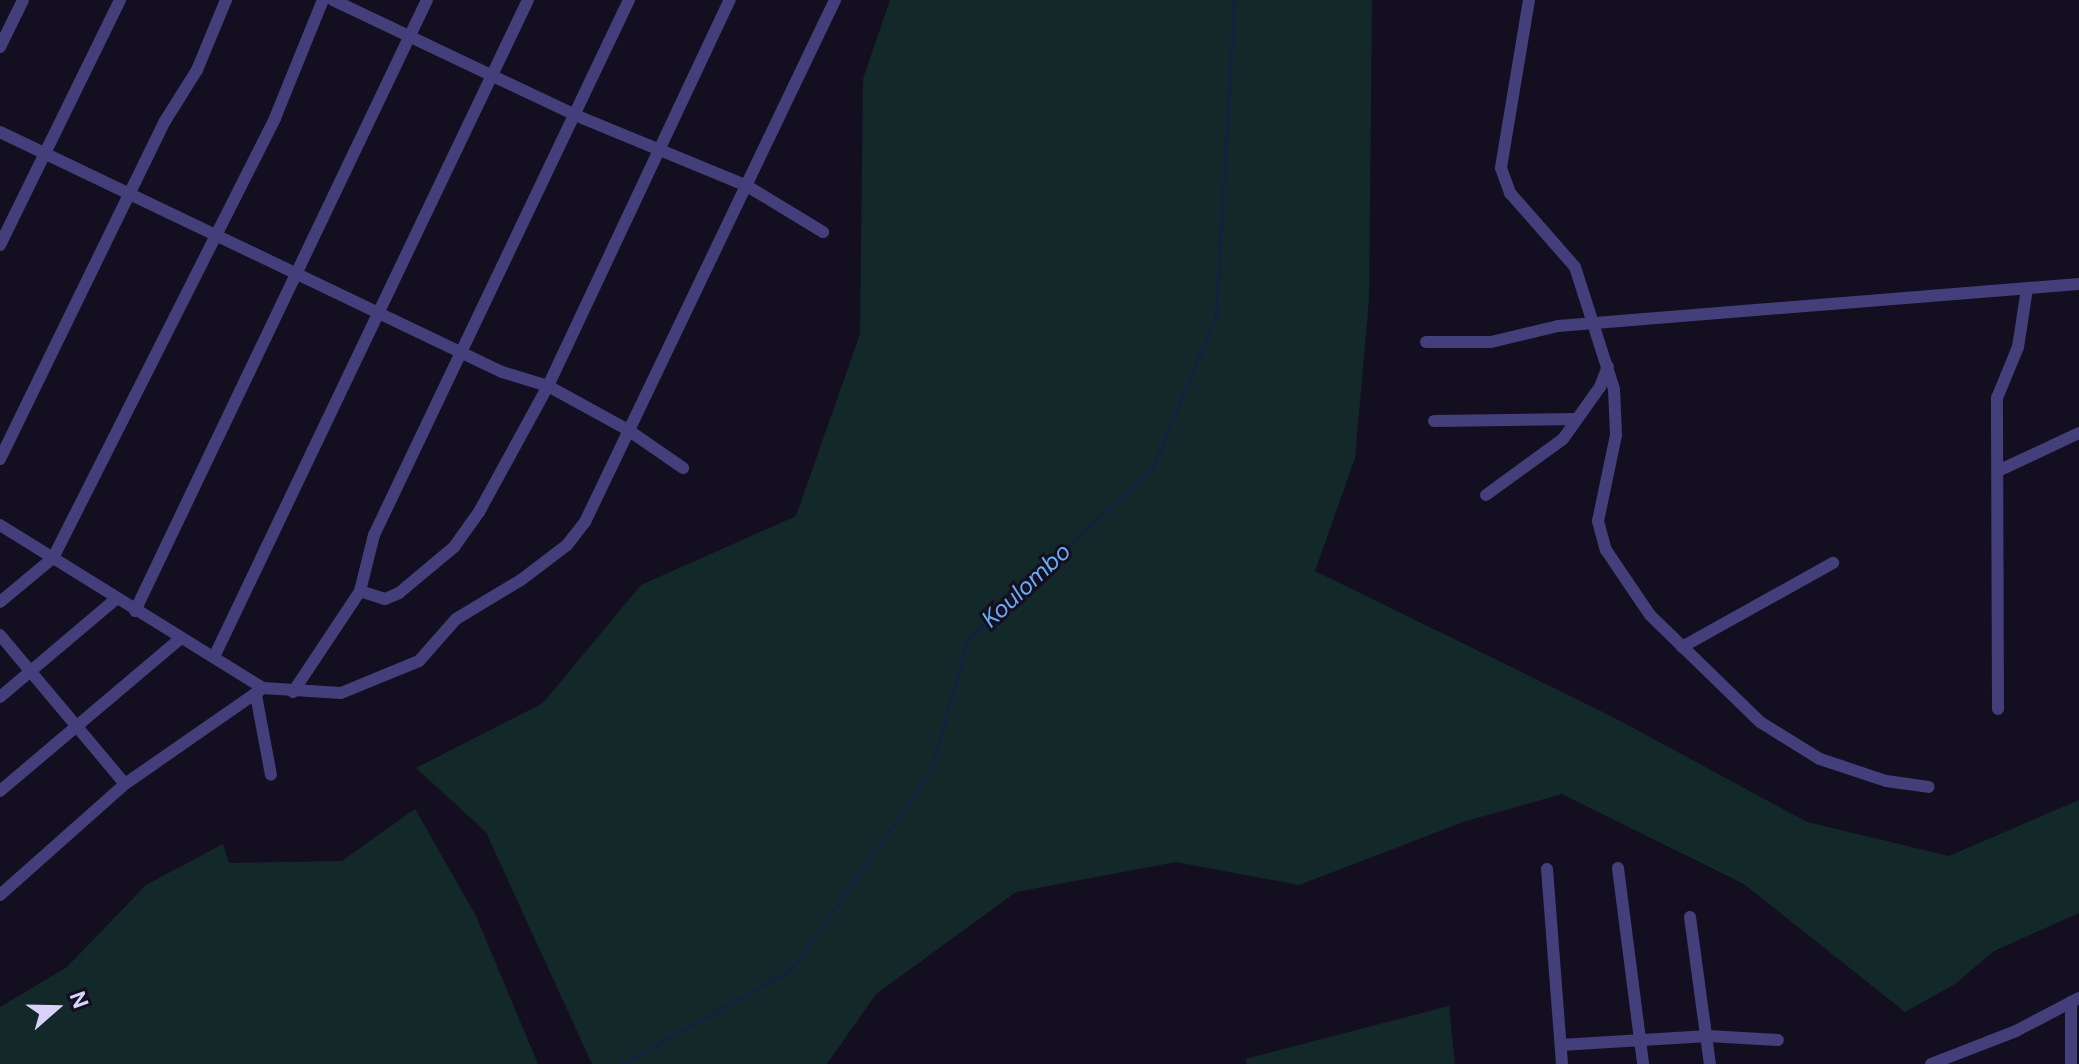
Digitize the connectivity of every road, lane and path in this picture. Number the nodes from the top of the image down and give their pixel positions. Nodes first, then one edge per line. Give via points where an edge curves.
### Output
1 (23, 0) edge
2 (120, 0) edge
3 (226, 0) edge
4 (323, 0) edge
5 (333, 0) edge
6 (427, 0) edge
7 (528, 0) edge
8 (629, 0) edge
9 (730, 0) edge
10 (835, 0) edge
11 (1529, 0) edge
12 (409, 38) junction
13 (0, 47) edge
14 (491, 72) junction
15 (575, 115) junction
16 (0, 132) edge
17 (658, 150) junction
18 (44, 153) junction
19 (747, 186) junction
20 (131, 193) junction
21 (213, 232) junction
22 (823, 232) dead end
23 (0, 245) edge
24 (298, 271) junction
25 (2079, 284) edge
26 (2027, 289) junction
27 (382, 314) junction
28 (1595, 324) junction
29 (1426, 342) dead end
30 (462, 353) junction
31 (1608, 366) junction
32 (548, 386) junction
33 (1576, 419) junction
34 (1434, 421) dead end
35 (628, 430) junction
36 (2079, 433) edge
37 (0, 459) edge
38 (683, 468) dead end
39 (2000, 470) junction
40 (1486, 495) dead end
41 (0, 525) edge
42 (53, 558) junction
43 (1833, 563) dead end
44 (360, 591) junction
45 (116, 599) junction
46 (0, 602) edge
47 (135, 611) junction
48 (0, 635) edge
49 (180, 639) junction
50 (1682, 647) junction
51 (214, 657) junction
52 (32, 672) junction
53 (260, 691) junction
54 (293, 692) junction
55 (0, 697) edge
56 (1998, 709) dead end
57 (79, 728) junction
58 (271, 775) dead end
59 (125, 784) junction
60 (1929, 787) dead end
61 (0, 791) edge
62 (1618, 868) dead end
63 (1547, 869) dead end
64 (0, 895) edge
65 (1690, 917) dead end
66 (2075, 1000) edge
67 (1708, 1036) junction
68 (1778, 1040) dead end
69 (1640, 1041) junction
70 (1561, 1045) junction
71 (1562, 1064) edge
72 (1643, 1064) edge
73 (1710, 1064) edge
74 (1931, 1064) edge
75 (2071, 1064) edge

1 - 13 street
2 - 18 street
3 - 20 street via 197,70
4 - 21 street via 275,118
5 - 12 street
6 - 12 street
7 - 14 street
8 - 15 street
9 - 17 street
10 - 19 street
11 - 28 street via 1501,168 1510,193 1566,251
12 - 14 street
12 - 24 street
14 - 15 street
14 - 27 street
15 - 17 street
15 - 30 street
16 - 18 street
17 - 19 street
17 - 32 street
18 - 20 street
18 - 23 street
19 - 22 street
19 - 35 street
20 - 21 street
20 - 37 street
21 - 24 street
21 - 42 street
24 - 27 street
24 - 47 street
25 - 26 street
26 - 28 street
26 - 39 street via 2018,347 1997,398
27 - 30 street
27 - 51 street
28 - 29 street via 1558,326 1491,342
28 - 31 street
30 - 32 street
30 - 44 street via 374,535
31 - 33 street via 1600,387
31 - 50 street via 1618,413 1598,521 1600,535 1650,615
32 - 35 street
32 - 44 street via 454,547 399,593 385,599
33 - 34 street
33 - 40 street via 1547,453
35 - 38 street
35 - 54 street via 597,504 567,545 456,619 419,661 341,693
36 - 39 street
39 - 56 street
41 - 42 street
42 - 45 street
42 - 46 street
43 - 50 street
44 - 54 street
45 - 47 street
45 - 52 street
47 - 49 street
48 - 52 street
49 - 51 street
49 - 57 street
50 - 60 street via 1760,722 1820,759 1886,781
51 - 53 street
52 - 55 street
52 - 57 street
53 - 54 street
53 - 58 street
53 - 59 street
57 - 59 street
57 - 61 street
59 - 64 street
62 - 69 street
63 - 70 street
65 - 67 street
66 - 74 street via 2016,1031
66 - 75 street
67 - 68 street
67 - 69 street
67 - 73 street
69 - 70 street
69 - 72 street
70 - 71 street

